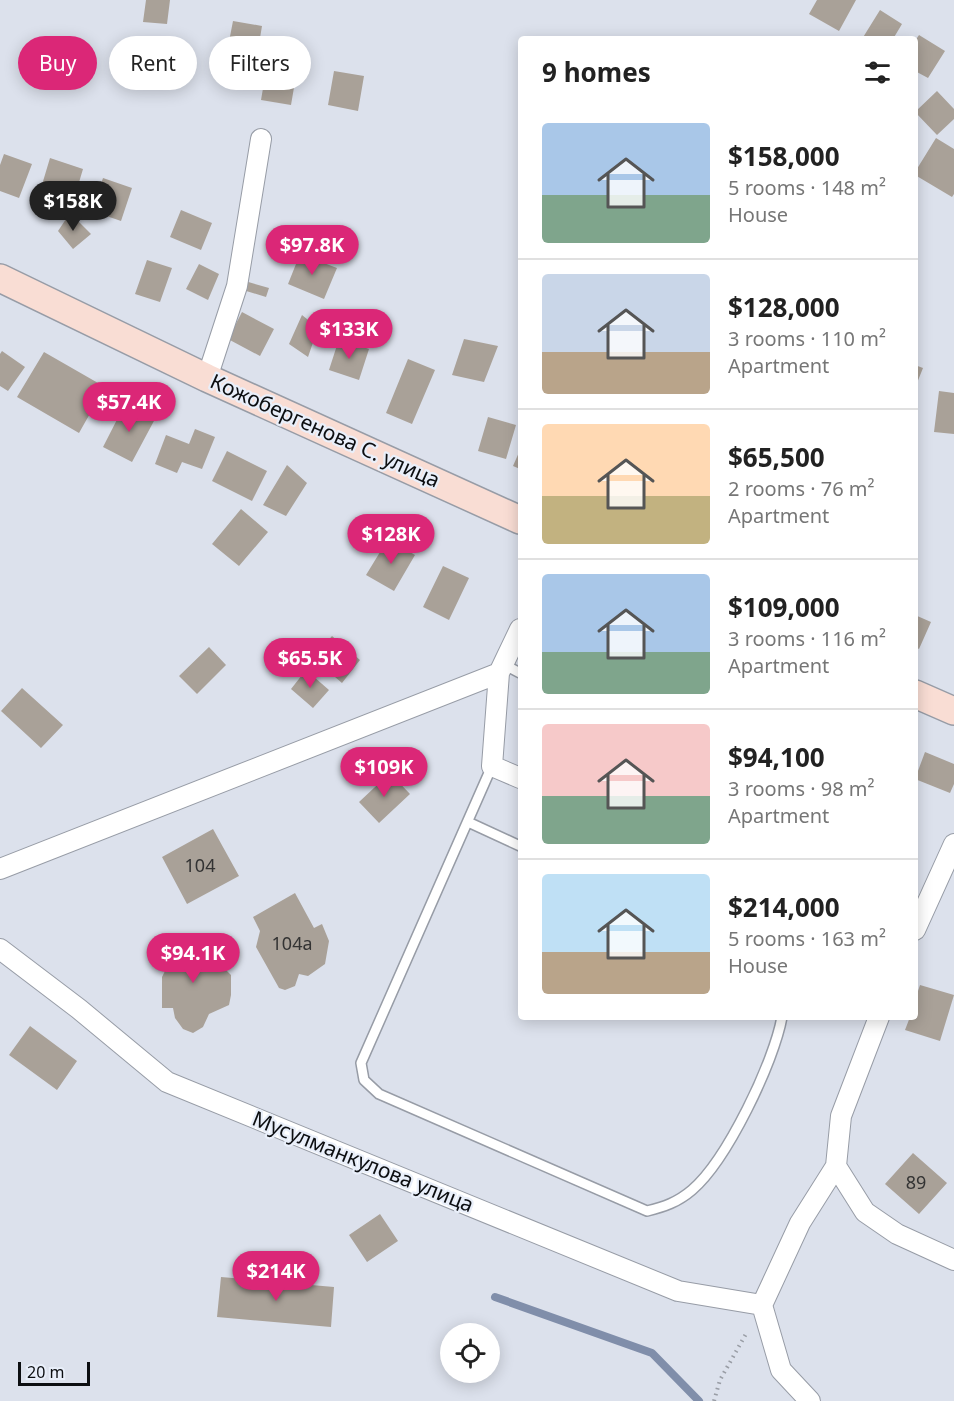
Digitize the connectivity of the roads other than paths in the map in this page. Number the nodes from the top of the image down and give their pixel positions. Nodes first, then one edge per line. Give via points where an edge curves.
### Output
1 (261, 140) dead end
2 (0, 278) edge
3 (207, 378) junction
4 (518, 519) edge
5 (518, 636) edge
6 (508, 670) edge
7 (918, 695) edge
8 (954, 711) edge
9 (492, 766) junction
10 (518, 777) edge
11 (468, 822) junction
12 (954, 844) edge
13 (518, 845) edge
14 (0, 869) edge
15 (918, 923) edge
16 (0, 949) edge
17 (782, 1020) edge
18 (878, 1020) edge
19 (836, 1166) junction
20 (954, 1260) edge
21 (762, 1305) junction
22 (810, 1401) edge

1 - 3 street via 237,286
2 - 3 main road, Кожобергенова С. улица
3 - 4 main road, Кожобергенова С. улица
5 - 6 street
6 - 9 street
6 - 14 street
7 - 8 main road
9 - 10 street
9 - 11 lane
11 - 13 lane
11 - 17 lane via 361,1063 364,1080 379,1094 647,1211 668,1206 692,1190 719,1158 755,1092
12 - 15 street
16 - 21 street, Мусулманкулова улица via 167,1082 678,1291
18 - 19 street via 841,1116
19 - 20 street via 866,1212 897,1234
19 - 21 street via 800,1223
21 - 22 street via 781,1370

